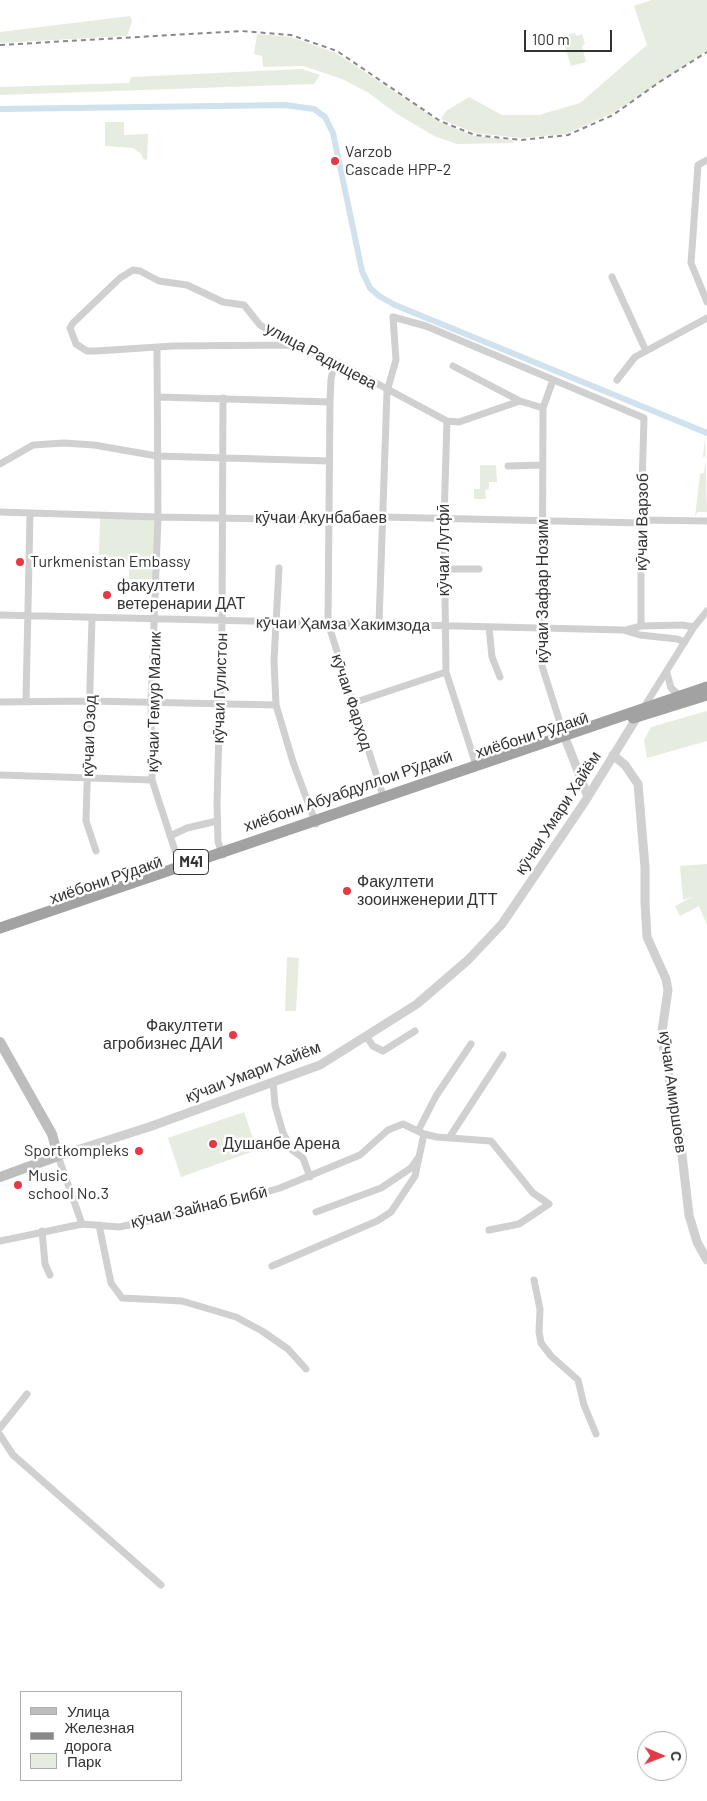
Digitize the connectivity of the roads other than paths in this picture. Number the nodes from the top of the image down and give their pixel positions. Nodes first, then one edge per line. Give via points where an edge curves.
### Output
1 (707, 160) edge
2 (707, 275) edge
3 (612, 276) dead end
4 (699, 280) junction
5 (707, 302) edge
6 (707, 318) edge
7 (293, 344) junction
8 (156, 349) junction
9 (646, 351) junction
10 (335, 361) junction
11 (453, 366) dead end
12 (553, 380) junction
13 (617, 380) dead end
14 (387, 391) junction
15 (158, 397) junction
16 (223, 398) junction
17 (520, 401) junction
18 (330, 402) junction
19 (543, 408) junction
20 (447, 421) junction
21 (157, 456) junction
22 (223, 457) junction
23 (329, 461) junction
24 (0, 464) edge
25 (542, 465) junction
26 (508, 466) dead end
27 (0, 512) edge
28 (30, 514) junction
29 (158, 517) junction
30 (223, 517) junction
31 (383, 517) junction
32 (444, 519) junction
33 (328, 520) junction
34 (542, 521) junction
35 (707, 521) edge
36 (641, 522) junction
37 (279, 568) dead end
38 (444, 569) junction
39 (479, 569) dead end
40 (707, 611) edge
41 (0, 615) edge
42 (29, 616) junction
43 (92, 618) junction
44 (155, 620) junction
45 (222, 622) junction
46 (276, 622) junction
47 (328, 623) junction
48 (379, 623) junction
49 (642, 626) junction
50 (443, 627) junction
51 (694, 627) junction
52 (489, 628) junction
53 (542, 628) junction
54 (623, 630) junction
55 (685, 642) junction
56 (446, 672) junction
57 (667, 673) junction
58 (500, 677) dead end
59 (707, 687) edge
60 (679, 695) junction
61 (707, 695) edge
62 (26, 701) junction
63 (90, 701) junction
64 (0, 702) edge
65 (152, 702) junction
66 (353, 703) junction
67 (219, 704) junction
68 (276, 705) junction
69 (641, 712) junction
70 (565, 738) junction
71 (613, 755) junction
72 (476, 765) junction
73 (0, 775) edge
74 (87, 778) junction
75 (152, 780) junction
76 (416, 788) junction
77 (588, 797) junction
78 (384, 799) junction
79 (217, 821) junction
80 (315, 822) junction
81 (170, 836) junction
82 (96, 851) dead end
83 (222, 854) junction
84 (181, 868) junction
85 (0, 928) edge
86 (0, 935) edge
87 (415, 1031) dead end
88 (366, 1036) junction
89 (0, 1042) edge
90 (471, 1044) dead end
91 (503, 1055) dead end
92 (273, 1082) junction
93 (421, 1132) junction
94 (449, 1138) junction
95 (421, 1154) junction
96 (58, 1156) junction
97 (310, 1176) junction
98 (0, 1177) edge
99 (316, 1212) dead end
100 (82, 1224) junction
101 (99, 1225) junction
102 (489, 1230) dead end
103 (42, 1231) junction
104 (0, 1241) edge
105 (707, 1260) edge
106 (272, 1266) dead end
107 (50, 1275) dead end
108 (534, 1280) dead end
109 (306, 1368) dead end
110 (27, 1394) dead end
111 (0, 1428) edge
112 (596, 1434) dead end
113 (0, 1435) edge
114 (161, 1585) dead end

1 - 4 street via 698,164 691,263
2 - 4 street
3 - 9 street
4 - 5 street
6 - 9 street
7 - 8 street
7 - 8 street, улица Радищева via 260,325 246,306 223,302 187,285 159,281 133,270 120,278 70,328 76,344 87,351
7 - 10 street, улица Радищева
8 - 15 street, кӯчаи Темур Малик
9 - 13 street via 635,357
10 - 14 street, улица Радищева
10 - 18 street, кӯчаи Фарҳод
11 - 17 street
12 - 14 street via 426,326 393,317 396,360
12 - 19 street, кӯчаи Зафар Нозим
12 - 36 street, кӯчаи Варзоб via 644,418
14 - 20 street, улица Радищева
14 - 31 street
15 - 16 street
15 - 21 street, кӯчаи Темур Малик
16 - 18 street
16 - 22 street, кӯчаи Гулистон
17 - 19 street
17 - 20 street via 459,422
18 - 23 street, кӯчаи Фарҳод
19 - 25 street, кӯчаи Зафар Нозим
20 - 32 street, кӯчаи Лутфӣ
21 - 22 street
21 - 24 street via 94,445 40,444 32,445
21 - 29 street, кӯчаи Темур Малик
22 - 23 street
22 - 30 street, кӯчаи Гулистон
23 - 33 street, кӯчаи Фарҳод
25 - 26 street
25 - 34 street, кӯчаи Зафар Нозим
27 - 28 street, кӯчаи Акунбабаев
28 - 29 street, кӯчаи Акунбабаев
28 - 42 street
29 - 30 street, кӯчаи Акунбабаев
29 - 44 street, кӯчаи Темур Малик
30 - 33 street, кӯчаи Акунбабаев
30 - 45 street, кӯчаи Гулистон
31 - 32 street, кӯчаи Акунбабаев
31 - 33 street, кӯчаи Акунбабаев
31 - 48 street
32 - 34 street, кӯчаи Акунбабаев
32 - 38 street, кӯчаи Лутфӣ
33 - 47 street, кӯчаи Фарҳод
34 - 36 street, кӯчаи Акунбабаев
34 - 53 street, кӯчаи Зафар Нозим
35 - 36 street, кӯчаи Акунбабаев
36 - 49 street, кӯчаи Варзоб
37 - 46 street
38 - 39 street
38 - 50 street, кӯчаи Лутфӣ
40 - 51 street
41 - 42 street, кӯчаи Ҳамза Хакимзода
42 - 43 street, кӯчаи Ҳамза Хакимзода
42 - 62 street
43 - 44 street, кӯчаи Ҳамза Хакимзода
43 - 63 street, кӯчаи Озод
44 - 45 street, кӯчаи Ҳамза Хакимзода
44 - 65 street, кӯчаи Темур Малик
45 - 46 street, кӯчаи Ҳамза Хакимзода
45 - 67 street, кӯчаи Гулистон
46 - 47 street, кӯчаи Ҳамза Хакимзода
46 - 68 street
47 - 48 street, кӯчаи Ҳамза Хакимзода
47 - 66 street, кӯчаи Фарҳод
48 - 50 street, кӯчаи Ҳамза Хакимзода
49 - 51 street
49 - 54 street
50 - 52 street, кӯчаи Ҳамза Хакимзода
50 - 56 street, кӯчаи Лутфӣ
51 - 55 street
52 - 53 street, кӯчаи Ҳамза Хакимзода
52 - 58 street via 492,657
53 - 54 street, кӯчаи Ҳамза Хакимзода
53 - 70 street, кӯчаи Зафар Нозим via 542,666
54 - 55 street, кӯчаи Ҳамза Хакимзода
55 - 57 street
56 - 66 street
56 - 72 street, кӯчаи Лутфӣ
57 - 60 street via 671,688
57 - 69 street
59 - 60 highway
60 - 69 highway
61 - 69 highway, хиёбони Рӯдакӣ
62 - 63 street
62 - 64 street
63 - 65 street
63 - 74 street, кӯчаи Озод
65 - 67 street
65 - 75 street, кӯчаи Темур Малик
66 - 78 street, кӯчаи Фарҳод
67 - 68 street
67 - 79 street, кӯчаи Гулистон
68 - 80 street via 292,762
69 - 70 highway, хиёбони Рӯдакӣ
69 - 71 street, кӯчаи Умари Хайём
70 - 72 highway, хиёбони Абуабдуллои Рӯдакӣ / M41
70 - 76 highway, хиёбони Рӯдакӣ
70 - 77 street, кӯчаи Зафар Нозим
71 - 77 street, кӯчаи Умари Хайём
71 - 105 street, кӯчаи Амиршоев via 625,765 638,784 646,866 647,937 666,979 668,990 662,1031 664,1051 679,1129 689,1215 697,1242
72 - 76 highway, хиёбони Абуабдуллои Рӯдакӣ / M41
73 - 74 street
74 - 75 street
74 - 82 street, кӯчаи Озод via 86,820
75 - 81 street, кӯчаи Темур Малик
76 - 78 highway, хиёбони Абуабдуллои Рӯдакӣ / M41
77 - 88 street, кӯчаи Умари Хайём via 502,924 468,960 417,1004
78 - 80 highway, хиёбони Абуабдуллои Рӯдакӣ / M41
79 - 81 street
79 - 83 street, кӯчаи Гулистон
80 - 83 highway, хиёбони Абуабдуллои Рӯдакӣ / M41
81 - 84 street, кӯчаи Темур Малик
83 - 84 highway, хиёбони Абуабдуллои Рӯдакӣ / M41
84 - 85 highway, хиёбони Абуабдуллои Рӯдакӣ / M41
84 - 86 highway, хиёбони Рӯдакӣ
87 - 88 street via 383,1051 373,1046
88 - 92 street, кӯчаи Умари Хайём via 320,1065
89 - 96 main road via 52,1134
90 - 93 street via 436,1096
91 - 94 street
92 - 96 street, кӯчаи Умари Хайём
92 - 97 street via 283,1133 292,1150 303,1158
93 - 94 street, кӯчаи Зайнаб Бибӣ
93 - 95 street
93 - 97 street, кӯчаи Зайнаб Бибӣ via 403,1124 388,1130 360,1155
94 - 102 street, кӯчаи Зайнаб Бибӣ via 490,1141 533,1193 549,1204 519,1224
95 - 99 street via 410,1168 381,1188
95 - 106 street via 416,1176 385,1216
96 - 98 main road, кӯчаи Умари Хайём
96 - 100 street
97 - 101 street, кӯчаи Зайнаб Бибӣ via 211,1208 119,1226
100 - 101 street, кӯчаи Зайнаб Бибӣ
100 - 103 street, кӯчаи Зайнаб Бибӣ
101 - 109 street via 112,1283 122,1298 182,1301 236,1317 262,1331
103 - 104 street, кӯчаи Зайнаб Бибӣ
103 - 107 street via 45,1264
108 - 112 street via 540,1309 541,1343 578,1380
110 - 111 street
113 - 114 street via 26,1468

